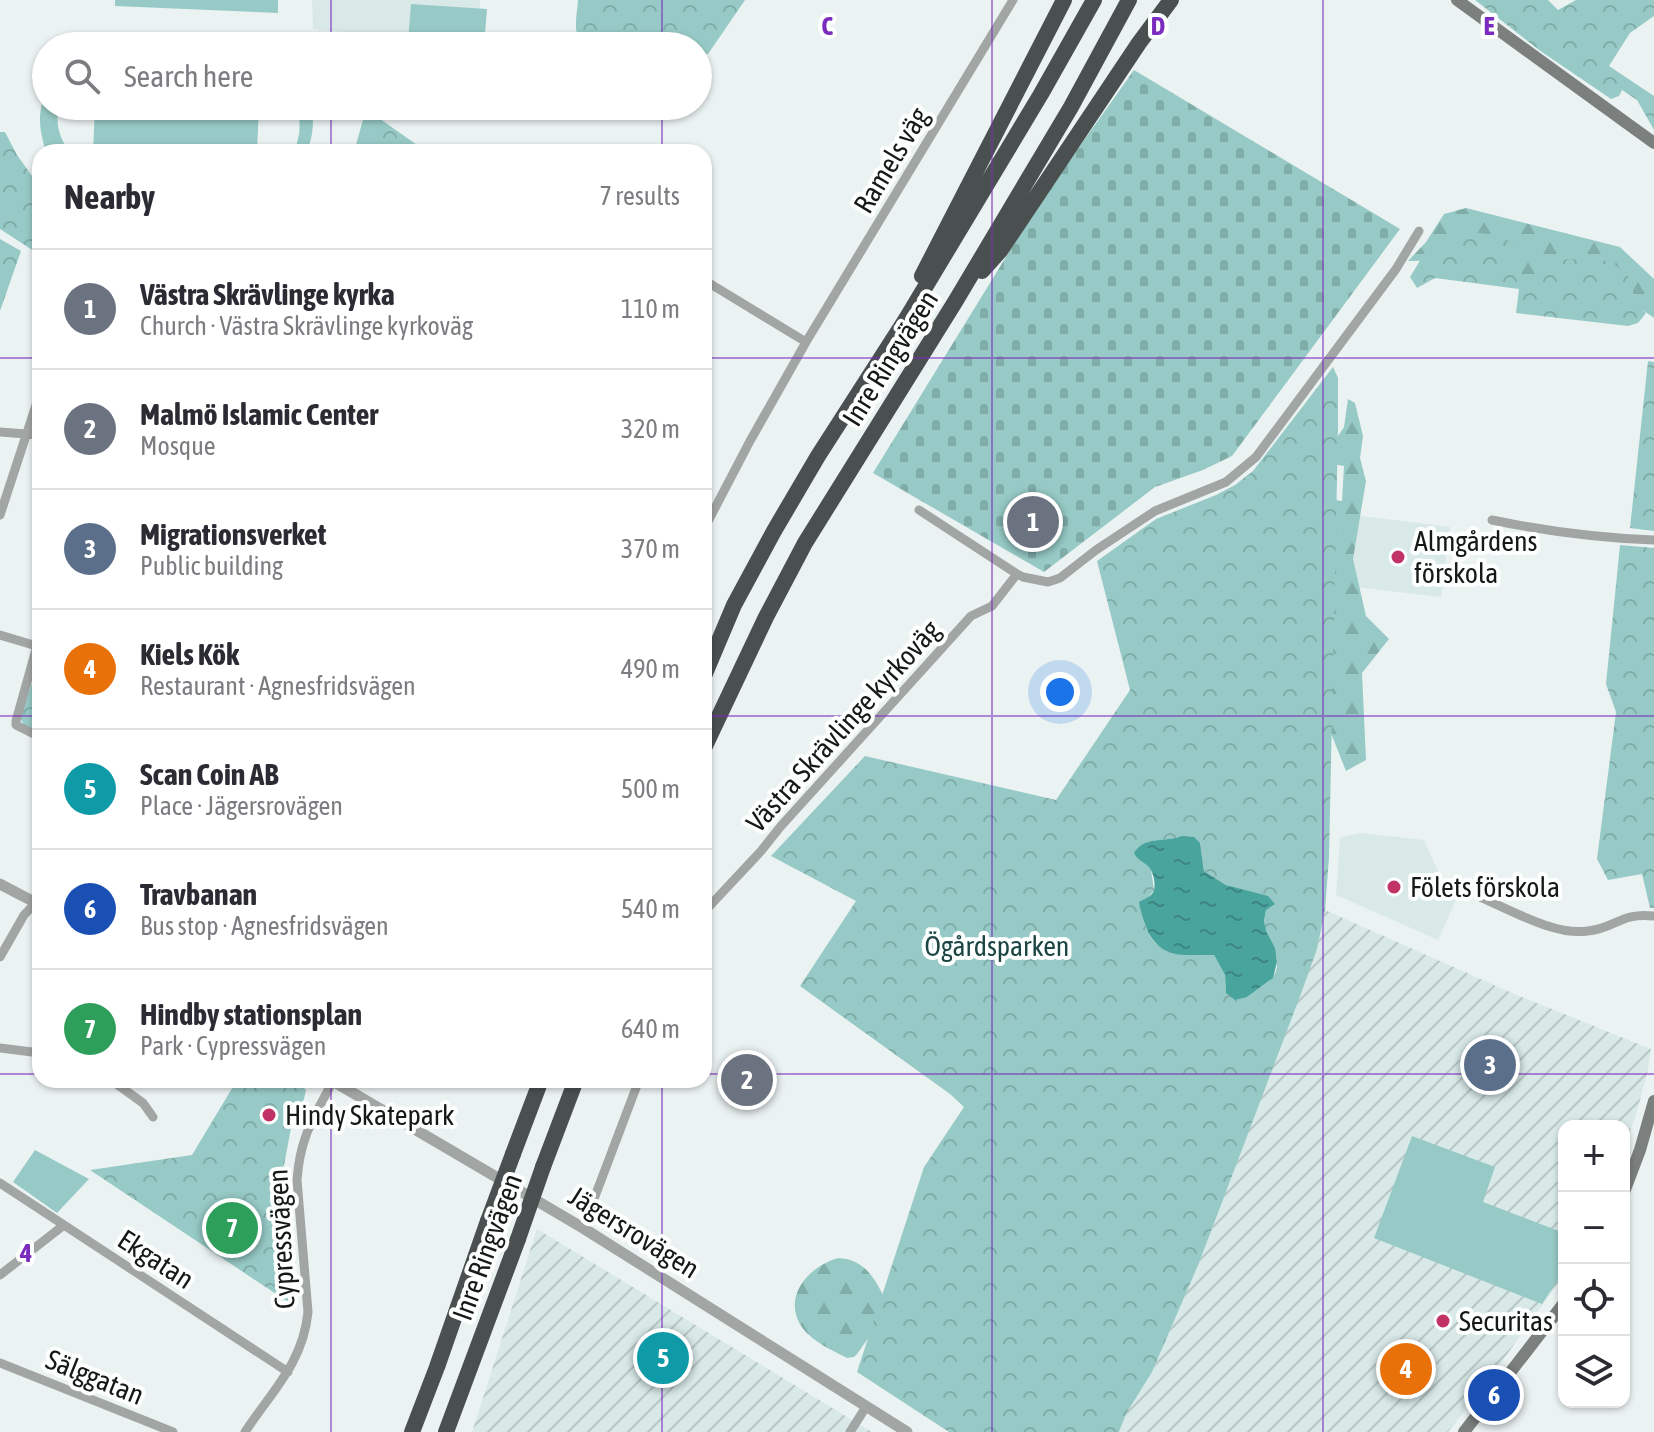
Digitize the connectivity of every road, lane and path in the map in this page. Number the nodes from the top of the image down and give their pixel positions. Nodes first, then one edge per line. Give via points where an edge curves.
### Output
1 (1013, 0) edge
2 (1064, 0) edge
3 (1094, 0) edge
4 (1129, 0) edge
5 (1171, 0) edge
6 (1457, 0) edge
7 (1654, 143) edge
8 (1419, 231) dead end
9 (712, 285) edge
10 (955, 302) junction
11 (906, 319) junction
12 (806, 342) junction
13 (32, 418) edge
14 (0, 432) edge
15 (27, 434) junction
16 (32, 434) edge
17 (919, 510) dead end
18 (712, 514) edge
19 (0, 515) edge
20 (1492, 520) dead end
21 (1654, 540) edge
22 (1017, 574) junction
23 (0, 635) edge
24 (32, 645) edge
25 (712, 657) edge
26 (32, 667) edge
27 (712, 731) edge
28 (32, 733) edge
29 (0, 884) edge
30 (1480, 897) dead end
31 (32, 899) edge
32 (712, 903) edge
33 (32, 908) edge
34 (1654, 916) edge
35 (0, 957) edge
36 (0, 1048) edge
37 (32, 1052) edge
38 (122, 1088) edge
39 (328, 1088) edge
40 (346, 1088) edge
41 (538, 1088) edge
42 (573, 1088) edge
43 (636, 1088) edge
44 (1654, 1101) edge
45 (153, 1117) dead end
46 (1630, 1176) edge
47 (0, 1183) edge
48 (64, 1225) junction
49 (583, 1228) junction
50 (0, 1275) edge
51 (1558, 1311) edge
52 (0, 1363) edge
53 (288, 1372) junction
54 (866, 1407) junction
55 (173, 1432) edge
56 (245, 1432) edge
57 (412, 1432) edge
58 (446, 1432) edge
59 (850, 1432) edge
60 (907, 1432) edge
61 (1465, 1432) edge

1 - 12 street, Ramels väg
2 - 11 highway via 926,266
3 - 11 highway, Inre Ringvägen
4 - 10 highway, Inre Ringvägen
5 - 10 highway via 1000,251
6 - 7 main road
8 - 22 street via 1342,343 1246,466 1226,482 1155,511 1060,578 1048,582
9 - 12 street
10 - 27 highway, Inre Ringvägen via 805,543
11 - 25 highway, Inre Ringvägen via 799,488 734,605
12 - 18 street, Ramels väg
13 - 15 street
14 - 15 street
15 - 16 street
15 - 19 street
17 - 22 street
20 - 21 street
22 - 32 street, Västra Skrävlinge kyrkoväg via 992,606 971,616
23 - 24 street
26 - 28 street via 16,721
29 - 31 street
30 - 34 street via 1568,932 1601,929 1626,916
33 - 35 street
36 - 37 street
38 - 45 street
39 - 53 street, Cypressvägen via 304,1135 298,1160 308,1312 301,1347
40 - 49 street, Jägersrovägen
41 - 57 highway, Inre Ringvägen, bridge
42 - 58 highway, Inre Ringvägen, bridge
43 - 49 street
44 - 46 main road
47 - 48 street, Ekgatan
48 - 50 street
48 - 53 street, Ekgatan
49 - 54 street, Jägersrovägen
51 - 61 main road
52 - 55 street, Sälggatan
53 - 56 street, Cypressvägen
54 - 59 street
54 - 60 street, Jägersrovägen

